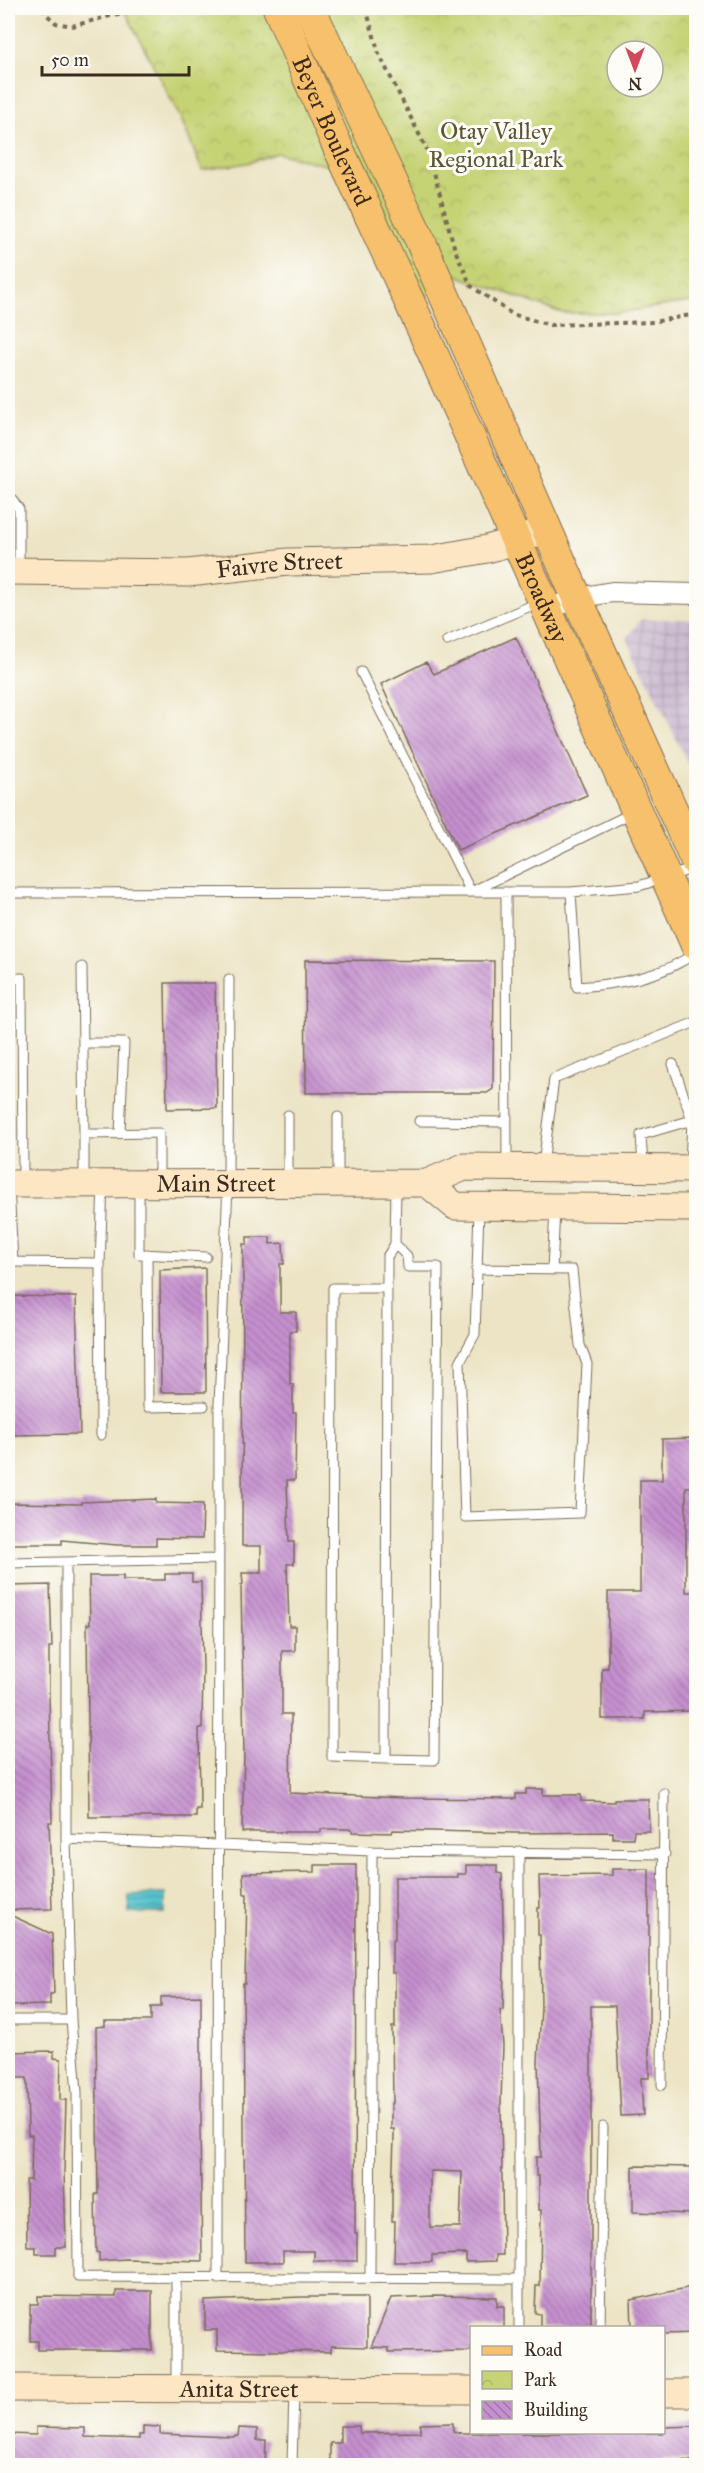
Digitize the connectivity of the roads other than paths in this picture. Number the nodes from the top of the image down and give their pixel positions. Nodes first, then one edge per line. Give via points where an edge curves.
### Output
1 (278, 8) edge
2 (310, 8) edge
3 (420, 240) joint
4 (386, 253) joint
5 (8, 494) edge
6 (547, 529) junction
7 (515, 541) junction
8 (13, 571) edge
9 (696, 594) edge
10 (577, 598) junction
11 (544, 606) junction
12 (447, 641) dead end
13 (361, 672) dead end
14 (636, 811) junction
15 (696, 862) edge
16 (696, 868) edge
17 (666, 876) junction
18 (471, 892) junction
19 (506, 892) junction
20 (571, 892) junction
21 (8, 893) edge
22 (696, 945) edge
23 (696, 952) edge
24 (82, 967) dead end
25 (8, 978) edge
26 (229, 979) dead end
27 (696, 1022) edge
28 (83, 1043) junction
29 (673, 1064) dead end
30 (288, 1115) dead end
31 (338, 1117) dead end
32 (694, 1119) edge
33 (419, 1121) dead end
34 (507, 1122) junction
35 (84, 1134) junction
36 (120, 1134) junction
37 (507, 1168) junction
38 (543, 1168) junction
39 (643, 1168) junction
40 (693, 1169) edge
41 (228, 1183) junction
42 (288, 1183) junction
43 (338, 1183) junction
44 (396, 1183) junction
45 (427, 1183) junction
46 (13, 1184) edge
47 (94, 1184) junction
48 (149, 1184) junction
49 (479, 1206) junction
50 (555, 1206) junction
51 (696, 1208) edge
52 (395, 1244) junction
53 (147, 1254) junction
54 (206, 1257) dead end
55 (100, 1263) junction
56 (476, 1269) junction
57 (552, 1270) junction
58 (387, 1288) junction
59 (204, 1406) dead end
60 (101, 1436) dead end
61 (218, 1559) junction
62 (8, 1563) edge
63 (66, 1563) junction
64 (386, 1759) junction
65 (664, 1794) dead end
66 (66, 1839) junction
67 (218, 1844) junction
68 (372, 1851) junction
69 (519, 1851) junction
70 (665, 1854) junction
71 (8, 2020) edge
72 (71, 2020) junction
73 (662, 2085) dead end
74 (603, 2127) dead end
75 (218, 2278) junction
76 (370, 2278) junction
77 (176, 2279) junction
78 (519, 2279) junction
79 (519, 2326) edge
80 (600, 2326) edge
81 (8, 2388) edge
82 (294, 2388) junction
83 (176, 2389) junction
84 (470, 2390) edge
85 (665, 2392) edge
86 (696, 2393) edge
87 (292, 2466) edge

1 - 4 main road, Beyer Boulevard
2 - 3 main road, Beyer Boulevard
3 - 6 main road, Broadway
4 - 7 main road, Broadway
5 - 8 lane via 18,509
6 - 7 street, Faivre Street
6 - 10 main road, Broadway
7 - 8 street, Faivre Street via 432,559 288,562 188,573
7 - 11 main road, Broadway
9 - 10 street via 612,592
10 - 11 street
10 - 15 main road, Broadway
11 - 12 lane
11 - 14 main road, Broadway
13 - 18 lane
14 - 17 main road, Broadway
14 - 18 lane
16 - 17 lane
17 - 20 lane via 639,886
17 - 22 main road, Broadway
18 - 19 lane
18 - 21 lane
19 - 20 lane
19 - 34 lane
20 - 23 lane via 577,987 621,984 680,964
24 - 28 lane
25 - 46 lane via 22,978
26 - 41 lane
27 - 38 lane via 554,1079
28 - 35 lane
28 - 36 lane via 124,1043
29 - 32 lane
30 - 42 lane
31 - 43 lane
32 - 39 lane via 641,1135
32 - 40 lane
33 - 34 lane
34 - 37 lane
35 - 36 lane
35 - 47 lane
36 - 48 lane via 159,1133
37 - 38 street, Main Street
37 - 45 street, Main Street via 464,1167
38 - 39 street, Main Street
39 - 40 street, Main Street
41 - 42 street, Main Street
41 - 48 street, Main Street
41 - 61 lane via 219,1405
42 - 43 street, Main Street
43 - 44 street, Main Street
44 - 45 street, Main Street
44 - 52 lane
45 - 49 street via 455,1206
46 - 47 street, Main Street
46 - 55 lane via 13,1262
47 - 48 street, Main Street
47 - 55 lane
48 - 53 lane via 139,1254
49 - 50 street
49 - 56 lane
50 - 51 street
50 - 57 lane
52 - 58 lane via 387,1257
52 - 64 lane via 407,1256 408,1267 438,1267 434,1760
53 - 54 lane
53 - 59 lane via 148,1407
55 - 60 lane
56 - 57 lane
56 - 57 lane via 475,1334 460,1362 465,1517 580,1513 587,1364 580,1345 572,1270
58 - 64 lane
58 - 64 lane via 333,1288 332,1757
61 - 63 lane
61 - 67 lane
62 - 63 lane
63 - 66 lane
65 - 70 lane
66 - 67 lane
66 - 72 lane
67 - 68 lane
67 - 75 lane
68 - 69 lane
68 - 76 lane
69 - 70 lane
69 - 78 lane
70 - 73 lane
71 - 72 lane
72 - 77 lane via 77,2092 78,2277
74 - 80 lane
75 - 76 lane
75 - 77 lane
76 - 78 lane
77 - 83 lane
78 - 79 lane
81 - 83 street, Anita Street
82 - 83 street, Anita Street
82 - 84 street, Anita Street
82 - 87 lane
85 - 86 street

